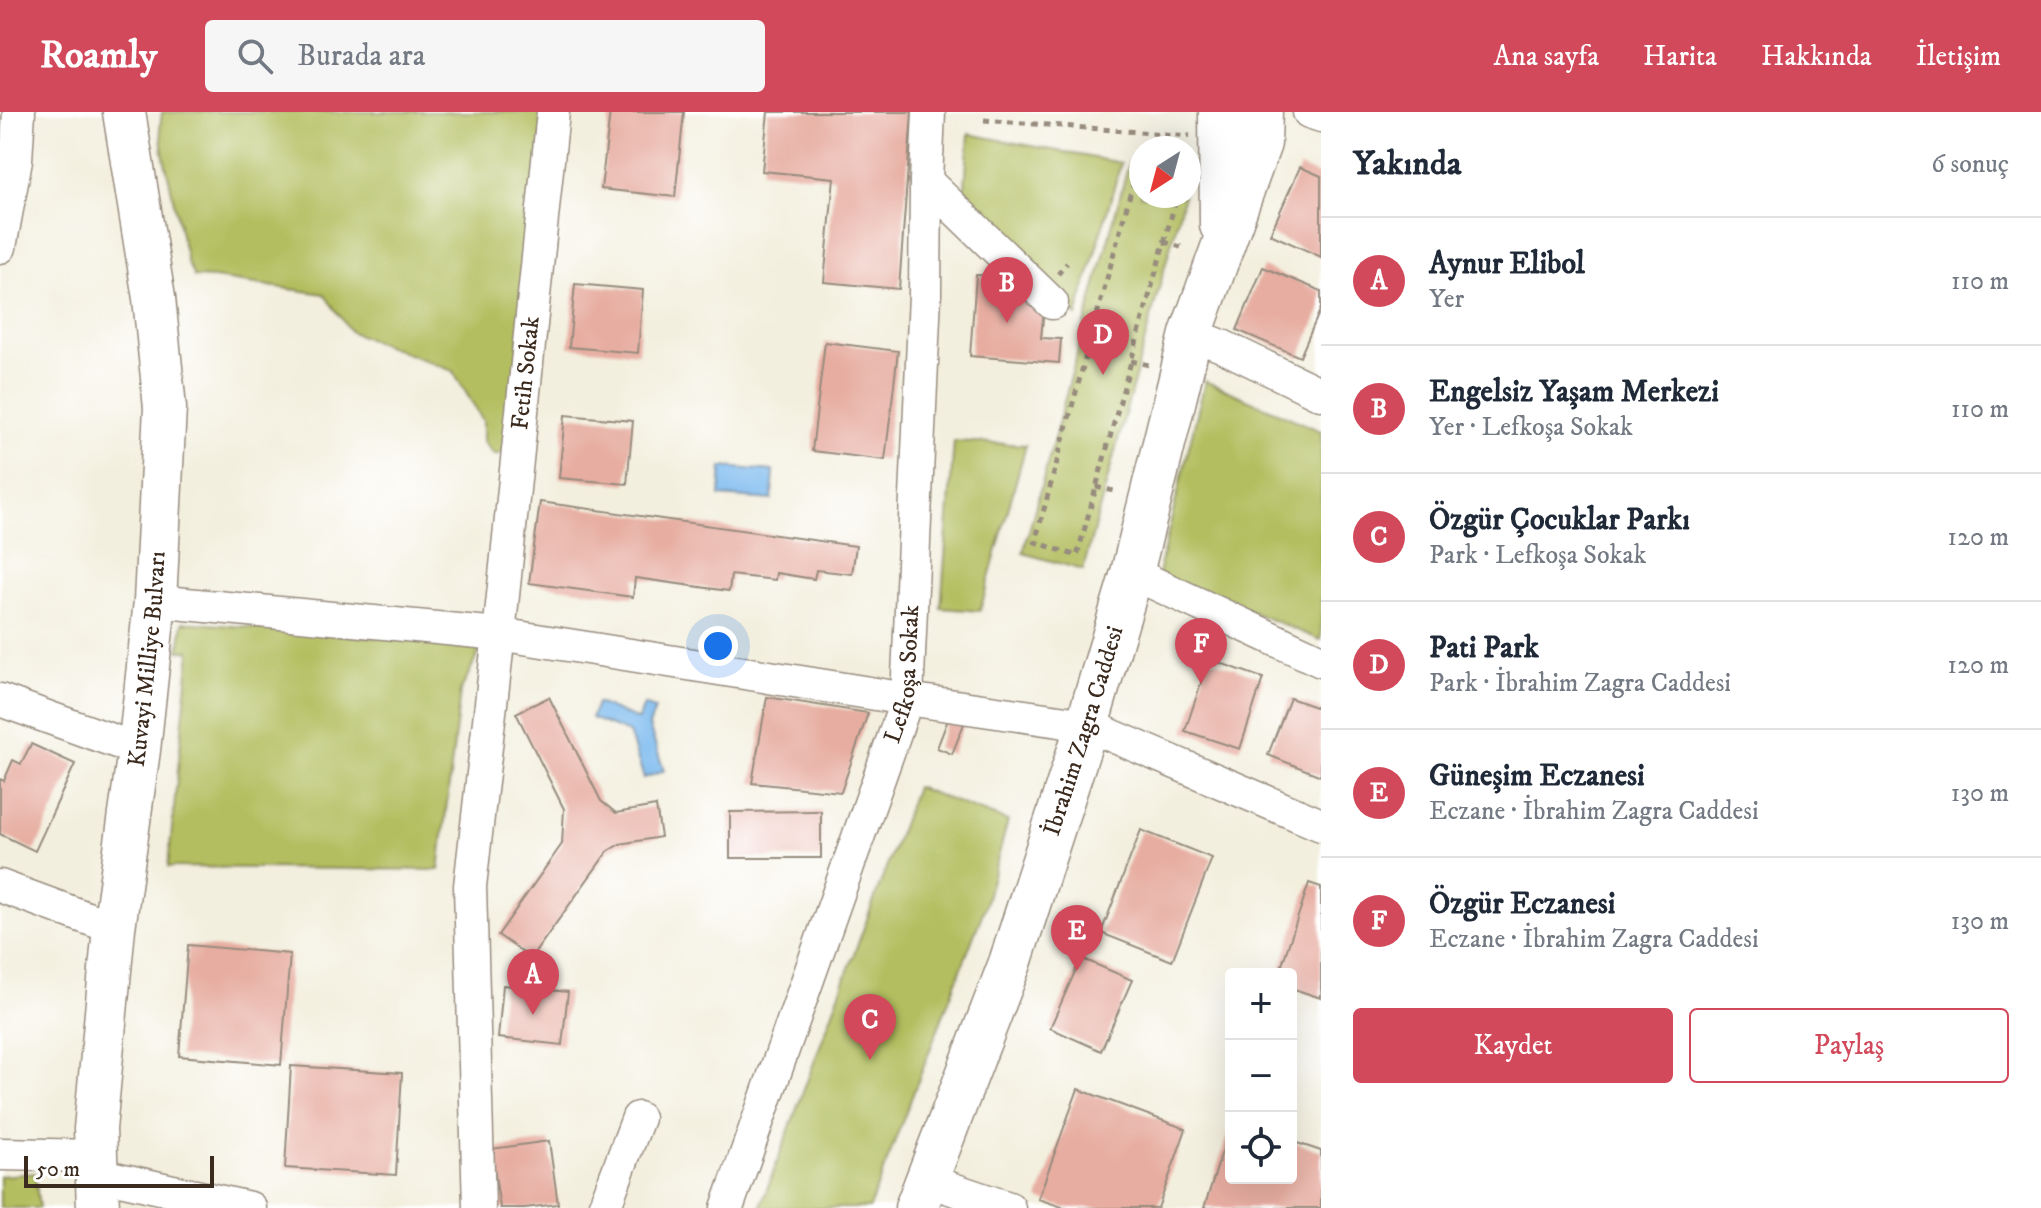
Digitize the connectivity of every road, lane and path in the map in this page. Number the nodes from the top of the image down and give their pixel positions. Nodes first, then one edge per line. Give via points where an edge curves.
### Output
1 (19, 112) edge
2 (124, 112) edge
3 (553, 112) edge
4 (929, 112) edge
5 (1260, 112) edge
6 (1309, 112) edge
7 (1321, 116) edge
8 (984, 120) dead end
9 (1211, 120) edge
10 (926, 181) junction
11 (1129, 198) edge
12 (1174, 208) edge
13 (1164, 242) junction
14 (1222, 246) junction
15 (0, 247) edge
16 (1181, 247) dead end
17 (1052, 303) dead end
18 (1191, 334) junction
19 (1131, 361) junction
20 (1149, 365) dead end
21 (1321, 394) edge
22 (1096, 487) junction
23 (1114, 491) dead end
24 (1132, 573) junction
25 (155, 601) junction
26 (499, 634) junction
27 (1321, 661) edge
28 (907, 699) junction
29 (0, 700) edge
30 (1087, 725) junction
31 (139, 750) junction
32 (1321, 825) edge
33 (0, 886) edge
34 (114, 928) junction
35 (638, 1118) dead end
36 (0, 1154) edge
37 (97, 1179) edge
38 (921, 1194) edge
39 (250, 1208) edge
40 (479, 1208) edge
41 (604, 1208) edge
42 (727, 1208) edge
43 (1009, 1208) edge

1 - 15 street
2 - 25 main road, Kuvayi Milliye Bulvarı via 154,298 165,408
3 - 26 street, Fetih Sokak
4 - 10 street, Lefkoşa Sokak
5 - 9 main road via 1239,121
5 - 14 main road, İbrahim Zagra Caddesi via 1260,143
6 - 7 street
8 - 9 path
9 - 14 main road, İbrahim Zagra Caddesi
10 - 17 street
10 - 28 street, Lefkoşa Sokak
11 - 22 path via 1035,542 1077,556
12 - 13 path
13 - 16 path
13 - 19 path
14 - 18 main road, İbrahim Zagra Caddesi
18 - 21 street
18 - 24 main road, İbrahim Zagra Caddesi
19 - 20 path
19 - 22 path
22 - 23 path
24 - 27 street
24 - 30 main road, İbrahim Zagra Caddesi
25 - 26 street
25 - 31 main road, Kuvayi Milliye Bulvarı
26 - 28 street
26 - 40 street, Fetih Sokak via 470,886
28 - 30 street
28 - 42 street, Lefkoşa Sokak
29 - 31 street
30 - 32 street
30 - 38 main road, İbrahim Zagra Caddesi via 1010,963
31 - 34 main road, Kuvayi Milliye Bulvarı
33 - 34 street
34 - 37 main road, Kuvayi Milliye Bulvarı via 95,1129
35 - 41 street
36 - 37 street
37 - 39 street
38 - 43 street

